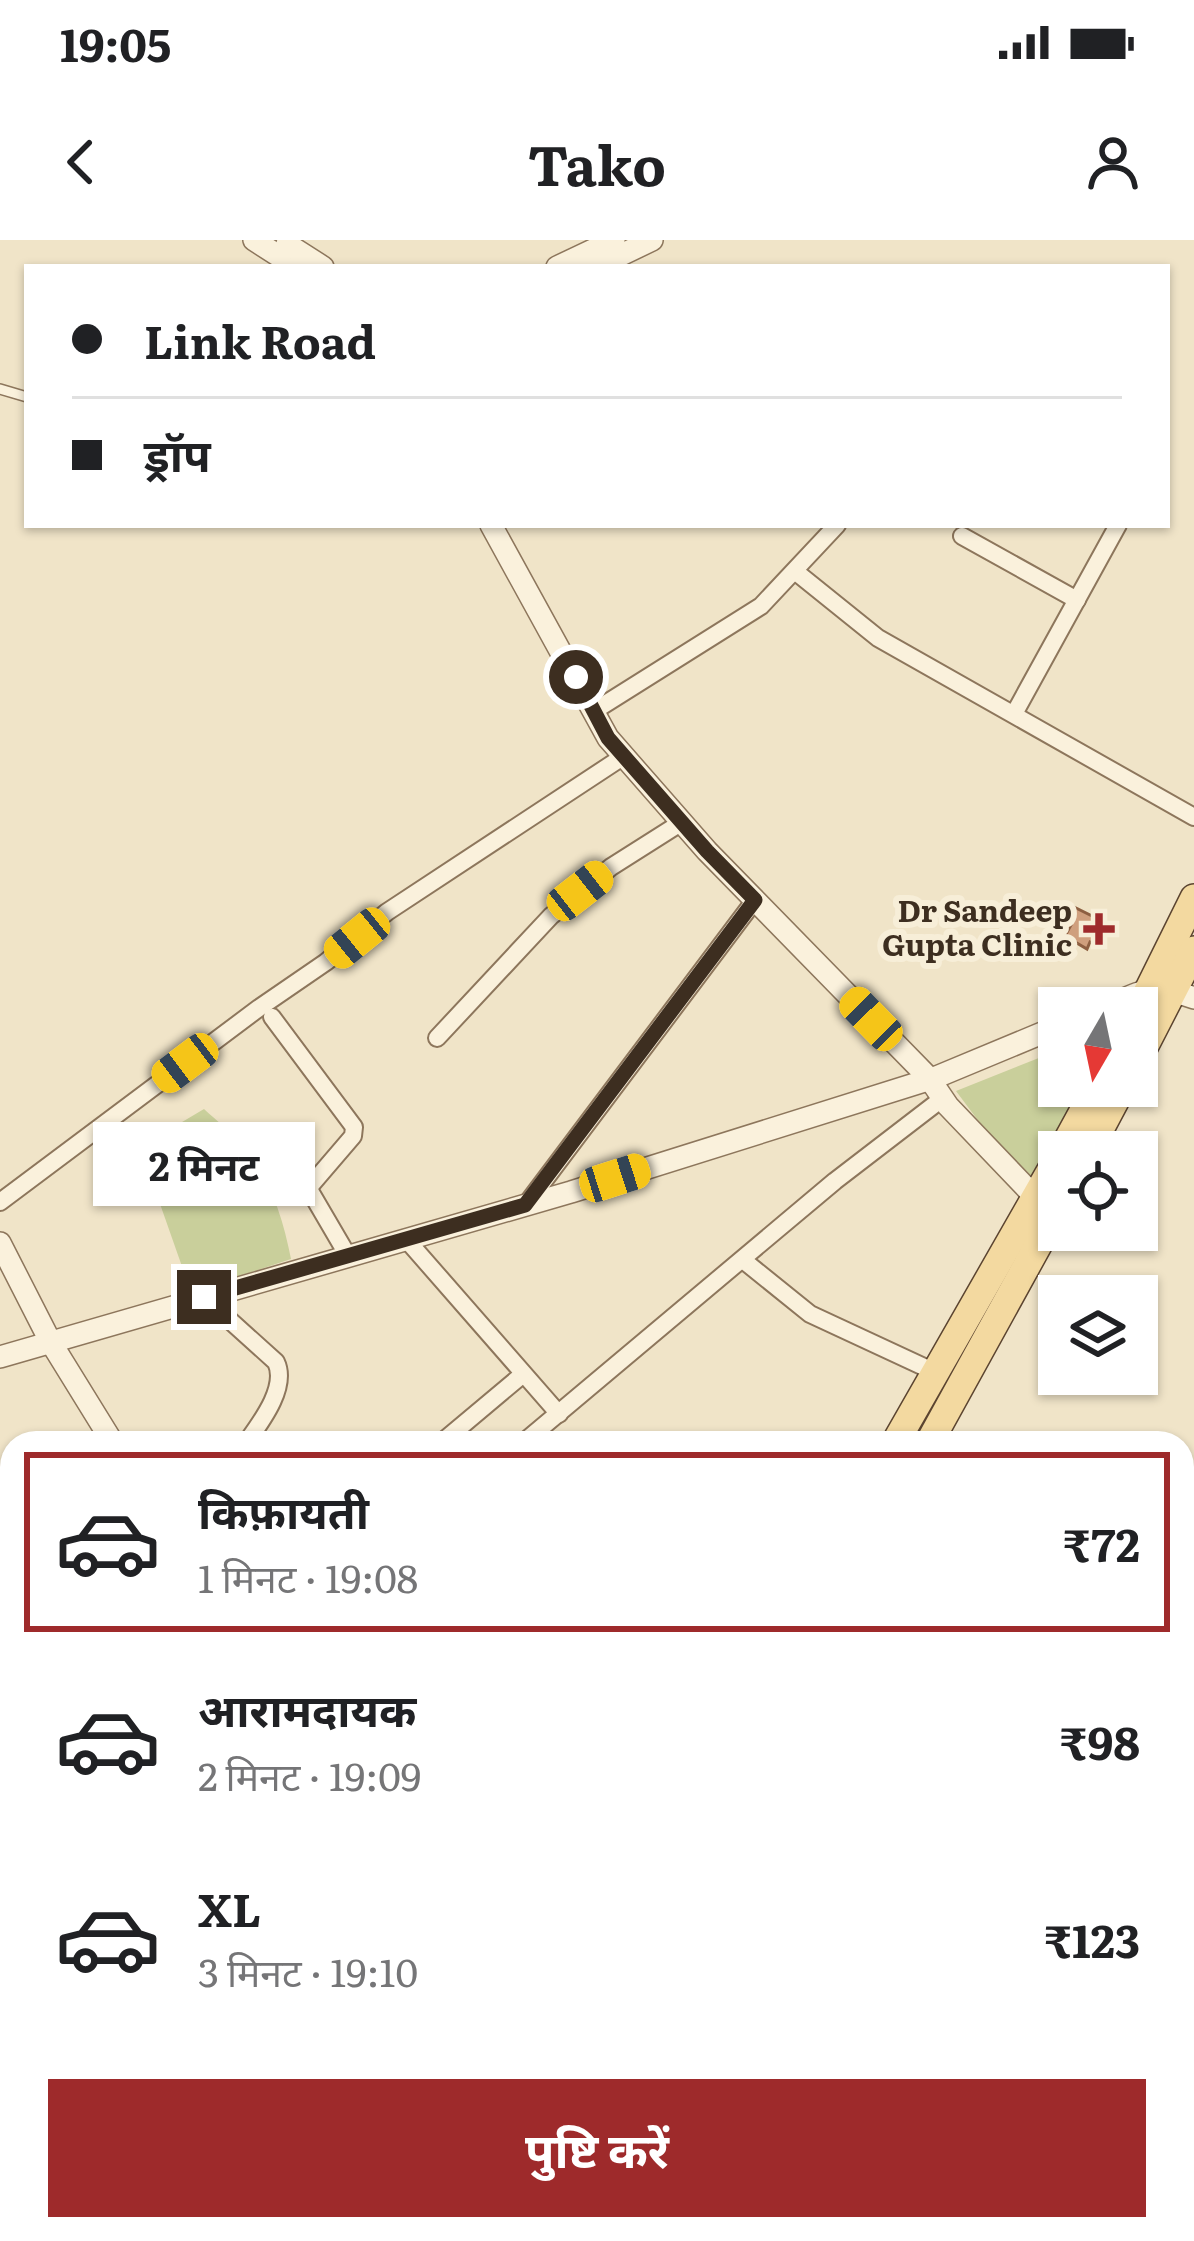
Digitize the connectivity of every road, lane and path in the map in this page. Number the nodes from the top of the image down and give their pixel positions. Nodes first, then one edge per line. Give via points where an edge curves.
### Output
1 (254, 240) edge
2 (281, 240) edge
3 (614, 240) edge
4 (652, 240) edge
5 (291, 264) edge
6 (318, 264) edge
7 (563, 264) edge
8 (602, 264) edge
9 (492, 528) edge
10 (834, 528) edge
11 (1116, 528) edge
12 (962, 536) dead end
13 (796, 572) junction
14 (1077, 600) junction
15 (593, 711) junction
16 (1014, 714) junction
17 (624, 756) junction
18 (1194, 817) edge
19 (682, 822) junction
20 (1194, 898) edge
21 (755, 900) junction
22 (1194, 950) edge
23 (1173, 992) edge
24 (272, 1017) dead end
25 (1158, 1020) edge
26 (1038, 1034) edge
27 (437, 1038) dead end
28 (929, 1078) junction
29 (944, 1098) junction
30 (1038, 1189) edge
31 (0, 1202) edge
32 (525, 1205) junction
33 (1038, 1221) edge
34 (1038, 1227) edge
35 (406, 1239) junction
36 (0, 1243) edge
37 (348, 1256) junction
38 (743, 1260) junction
39 (204, 1297) junction
40 (50, 1341) junction
41 (0, 1357) edge
42 (937, 1373) junction
43 (522, 1375) junction
44 (559, 1414) junction
45 (106, 1431) edge
46 (254, 1431) edge
47 (455, 1431) edge
48 (538, 1431) edge
49 (902, 1431) edge
50 (935, 1431) edge

1 - 5 street
2 - 6 street
3 - 7 street
4 - 8 street
9 - 15 street
10 - 13 street
11 - 14 street
12 - 14 street
13 - 15 street via 761,606
13 - 16 street via 878,638
14 - 16 street
15 - 17 street
16 - 18 street
17 - 19 street
17 - 31 street via 387,912
19 - 21 street
19 - 27 street via 551,916
20 - 23 main road
21 - 28 street
21 - 32 street
22 - 23 main road
23 - 25 main road
24 - 37 street via 355,1126 310,1191
26 - 28 street
28 - 29 street
28 - 32 street
29 - 30 street
29 - 38 street
32 - 35 street
33 - 42 main road
34 - 50 main road
35 - 37 street
35 - 43 street
36 - 40 street
37 - 39 street
38 - 42 street via 810,1314
38 - 44 street
39 - 40 street
39 - 46 street via 280,1369
40 - 41 street
40 - 45 street
42 - 49 main road
43 - 44 street
43 - 47 street
44 - 48 street

